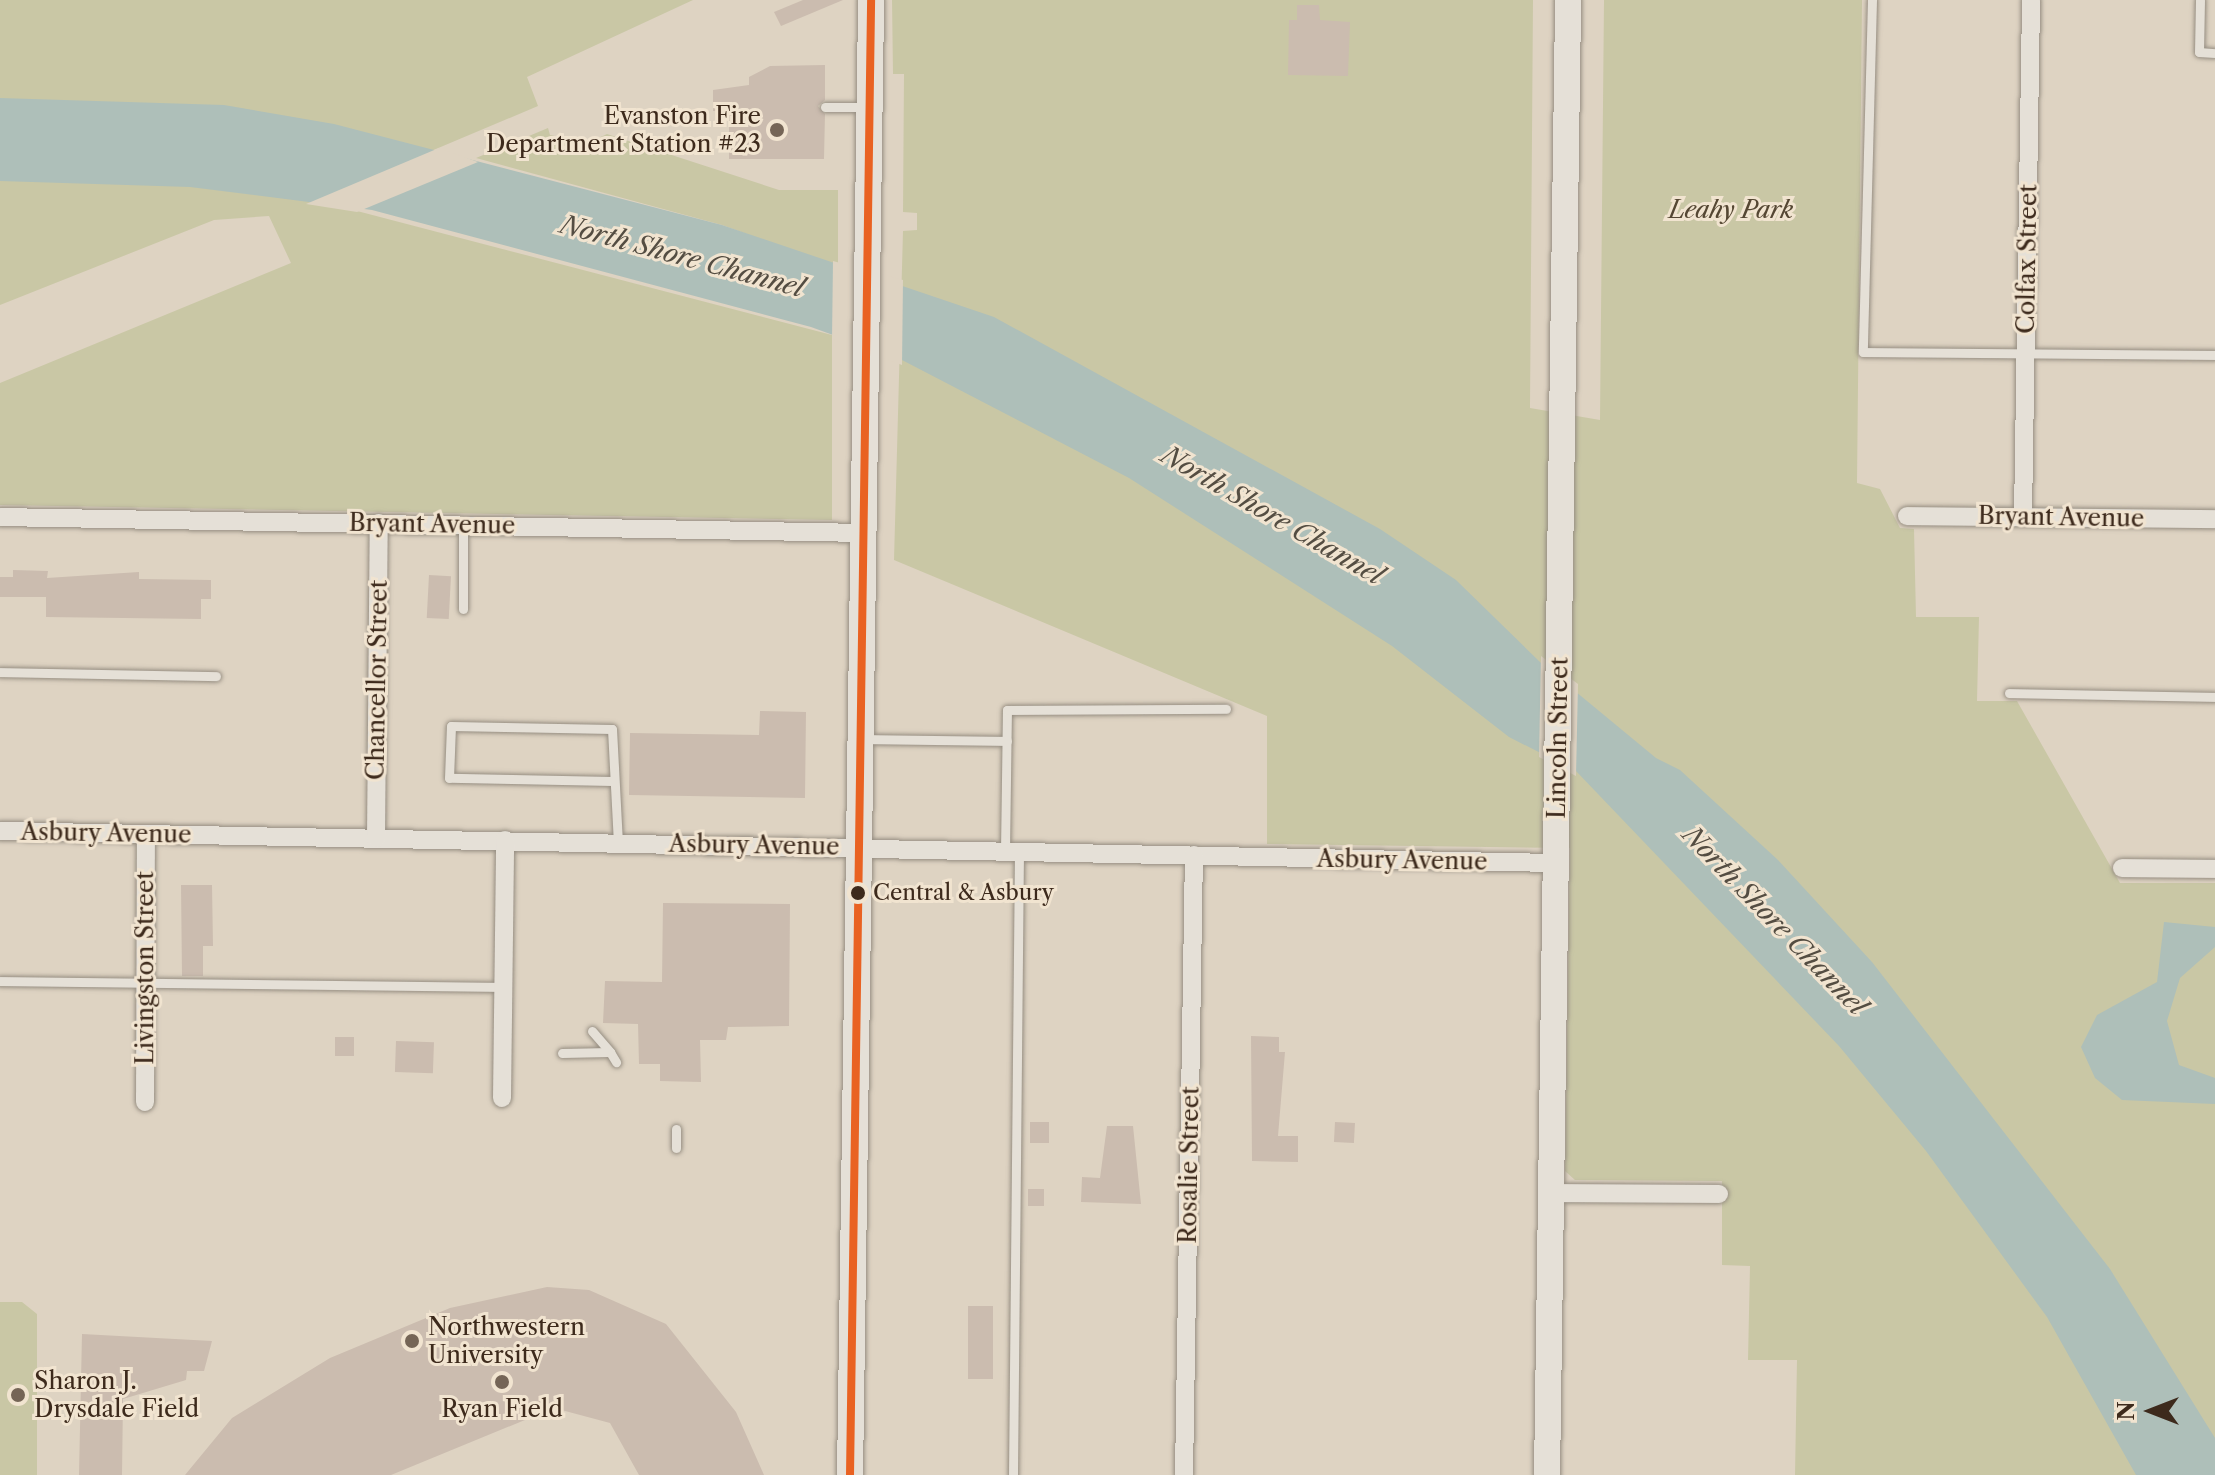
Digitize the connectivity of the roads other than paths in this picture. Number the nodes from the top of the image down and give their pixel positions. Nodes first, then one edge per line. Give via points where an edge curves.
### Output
1 (871, 0) edge
2 (1568, 0) edge
3 (1872, 0) edge
4 (2031, 0) edge
5 (2200, 0) edge
6 (2215, 53) edge
7 (825, 107) dead end
8 (871, 107) junction
9 (2026, 354) junction
10 (2215, 355) edge
11 (1907, 516) dead end
12 (0, 517) edge
13 (2023, 517) junction
14 (2215, 519) edge
15 (379, 523) junction
16 (463, 525) junction
17 (864, 533) junction
18 (463, 609) dead end
19 (0, 672) edge
20 (216, 676) dead end
21 (2009, 693) dead end
22 (2215, 697) edge
23 (1226, 709) dead end
24 (862, 739) junction
25 (1007, 741) junction
26 (612, 781) junction
27 (0, 831) edge
28 (146, 834) junction
29 (376, 838) junction
30 (505, 840) junction
31 (618, 842) junction
32 (861, 848) junction
33 (1012, 851) junction
34 (1194, 855) junction
35 (1556, 863) junction
36 (2122, 868) dead end
37 (2215, 869) edge
38 (0, 981) edge
39 (145, 983) junction
40 (502, 987) junction
41 (592, 1031) dead end
42 (610, 1052) junction
43 (562, 1053) dead end
44 (616, 1062) dead end
45 (502, 1098) dead end
46 (145, 1102) dead end
47 (676, 1129) dead end
48 (676, 1148) dead end
49 (1551, 1193) junction
50 (1719, 1194) dead end
51 (850, 1475) edge
52 (1013, 1475) edge
53 (1184, 1475) edge
54 (1547, 1475) edge

1 - 8 main road
2 - 35 main road, Lincoln Street
3 - 9 lane via 1863,352
4 - 9 street, Colfax Street
5 - 6 lane via 2199,52
7 - 8 lane
8 - 17 main road
9 - 10 lane
9 - 13 street, Colfax Street
11 - 13 street, Bryant Avenue
12 - 15 street, Bryant Avenue
13 - 14 street, Bryant Avenue
15 - 16 street, Bryant Avenue
15 - 29 street, Chancellor Street
16 - 17 street, Bryant Avenue
16 - 18 lane
17 - 24 main road
19 - 20 lane
21 - 22 lane
23 - 25 lane via 1007,710
24 - 25 lane
24 - 32 main road
25 - 33 lane
26 - 26 lane via 612,729 451,726 449,778
26 - 31 lane
27 - 28 street, Asbury Avenue
28 - 29 street, Asbury Avenue
28 - 39 street, Livingston Street
29 - 30 street, Asbury Avenue
30 - 31 street, Asbury Avenue
30 - 40 street
31 - 32 street, Asbury Avenue
32 - 33 street, Asbury Avenue
32 - 51 main road
33 - 34 street, Asbury Avenue
33 - 52 lane
34 - 35 street, Asbury Avenue
34 - 53 street, Rosalie Street
35 - 49 main road, Lincoln Street
36 - 37 street
38 - 39 lane
39 - 40 lane
39 - 46 street, Livingston Street
40 - 45 street
41 - 42 lane
42 - 43 lane
42 - 44 lane
47 - 48 lane
49 - 50 street
49 - 54 main road, Lincoln Street

